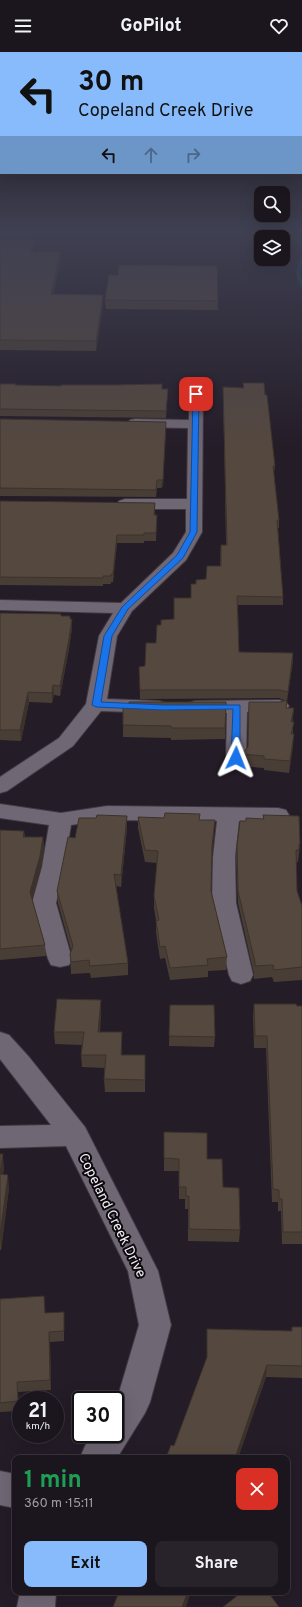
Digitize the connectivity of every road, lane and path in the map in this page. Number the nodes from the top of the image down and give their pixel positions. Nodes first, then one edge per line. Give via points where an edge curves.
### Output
1 (196, 394) dead end
2 (124, 423) edge
3 (196, 424) junction
4 (111, 504) edge
5 (194, 504) junction
6 (0, 605) edge
7 (125, 608) junction
8 (96, 705) junction
9 (278, 706) edge
10 (237, 707) junction
11 (236, 758) dead end
12 (0, 787) edge
13 (0, 811) edge
14 (229, 814) junction
15 (278, 815) edge
16 (60, 820) junction
17 (60, 959) dead end
18 (241, 974) dead end
19 (0, 1042) edge
20 (75, 1135) junction
21 (0, 1137) edge
22 (124, 1416) edge
23 (107, 1443) edge
24 (100, 1455) edge
25 (0, 1488) edge
26 (12, 1490) edge
27 (38, 1595) edge
28 (36, 1607) edge

1 - 3 street
2 - 3 street
3 - 5 street
4 - 5 street
5 - 7 street via 194,532 180,556
6 - 7 street
7 - 8 street via 108,636
8 - 10 street via 163,708
8 - 12 street via 66,742
9 - 10 street
10 - 11 street
13 - 16 street
14 - 15 street
14 - 16 street via 107,813
14 - 18 street via 224,857 224,903
16 - 17 street via 53,868 44,903
19 - 20 street, Copeland Creek Drive
20 - 21 street
20 - 22 street, Copeland Creek Drive via 143,1271 155,1325 133,1402
23 - 24 street
25 - 26 street
27 - 28 street

